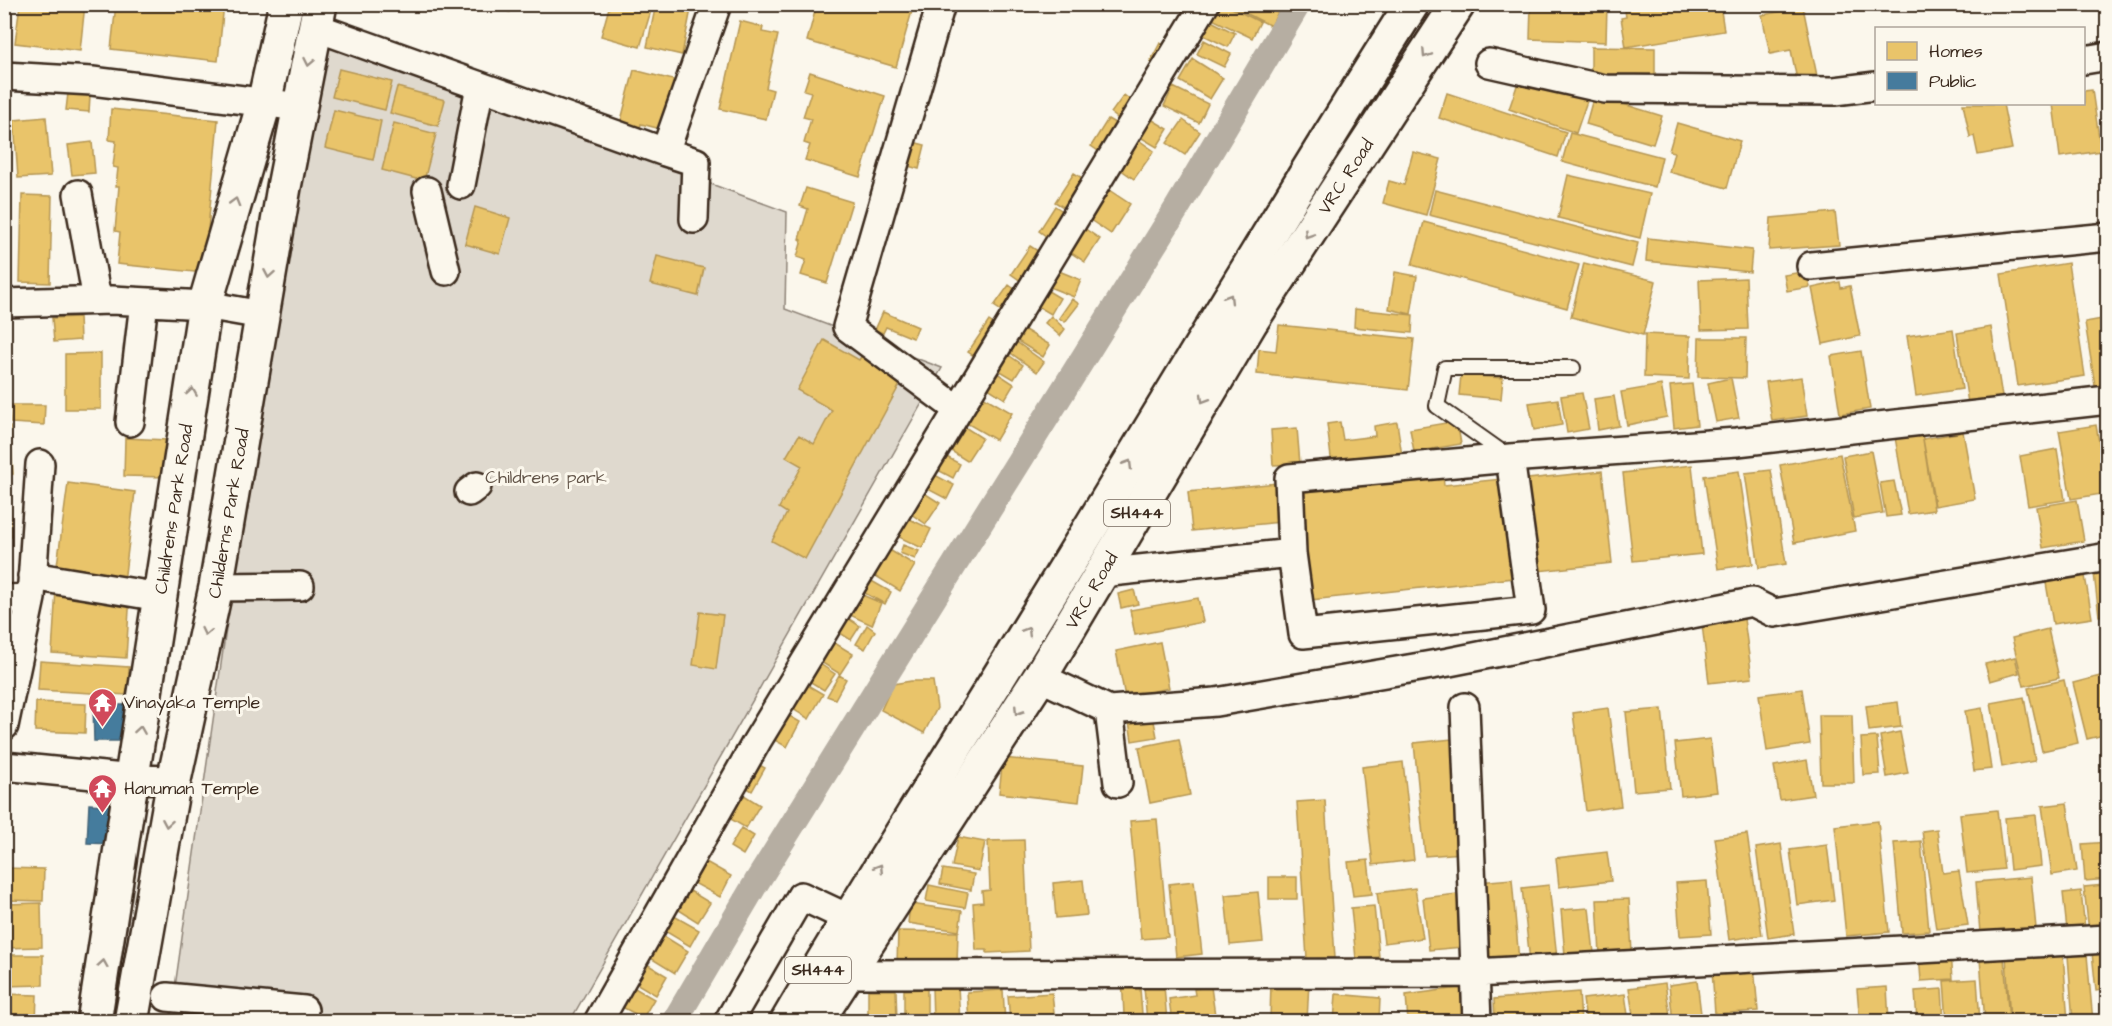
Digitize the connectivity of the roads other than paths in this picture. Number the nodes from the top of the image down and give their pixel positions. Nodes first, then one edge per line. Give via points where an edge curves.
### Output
1 (286, 4) edge
2 (717, 4) edge
3 (940, 4) edge
4 (1205, 4) edge
5 (1412, 4) edge
6 (1458, 4) edge
7 (317, 16) edge
8 (2108, 56) edge
9 (2085, 60) edge
10 (1489, 63) dead end
11 (4, 76) edge
12 (480, 86) junction
13 (1875, 86) edge
14 (264, 102) junction
15 (300, 107) junction
16 (665, 152) junction
17 (461, 185) dead end
18 (427, 191) dead end
19 (78, 194) dead end
20 (693, 219) dead end
21 (2108, 237) edge
22 (1811, 266) dead end
23 (446, 271) dead end
24 (97, 300) junction
25 (144, 302) junction
26 (4, 303) edge
27 (205, 305) junction
28 (262, 315) junction
29 (1573, 368) dead end
30 (2108, 400) edge
31 (957, 410) junction
32 (130, 422) dead end
33 (1510, 458) junction
34 (40, 464) dead end
35 (1292, 553) junction
36 (2108, 557) edge
37 (1101, 573) junction
38 (300, 586) dead end
39 (216, 587) junction
40 (22, 591) edge
41 (160, 597) junction
42 (1040, 677) junction
43 (1465, 706) dead end
44 (1109, 710) junction
45 (4, 726) edge
46 (4, 766) edge
47 (133, 779) junction
48 (174, 780) junction
49 (1118, 783) dead end
50 (848, 918) junction
51 (2108, 939) edge
52 (1475, 972) junction
53 (846, 974) junction
54 (167, 998) dead end
55 (304, 1010) dead end
56 (94, 1022) edge
57 (131, 1022) edge
58 (598, 1022) edge
59 (728, 1022) edge
60 (787, 1022) edge
61 (816, 1022) edge
62 (1477, 1022) edge

1 - 14 main road, Childrens Park Road
2 - 16 street
3 - 31 street via 847,327
4 - 31 street
50 -> 5 main road, SH444
6 -> 37 main road, VRC Road / SH444 via 1250,323
7 - 12 street
7 -> 15 main road, Childerns Park Road
8 - 9 street
10 - 13 street via 1605,89 1835,91
11 - 14 street via 92,81
12 - 16 street
12 - 17 street
14 - 15 street
27 -> 14 main road, Childrens Park Road
15 -> 28 main road, Childerns Park Road
16 - 20 street via 696,162
18 - 23 street
19 - 24 street
21 - 22 street
24 - 25 street
24 - 26 street
25 - 27 street
25 - 32 street
27 - 28 street
41 -> 27 main road, Childrens Park Road
28 - 39 main road, Childerns Park Road
29 - 33 lane via 1445,368 1437,406
30 - 33 street via 1737,442
31 - 58 street via 757,741
33 - 35 street via 1288,478
33 - 35 street via 1531,610 1303,634
34 - 40 street
35 - 37 street
36 - 44 street via 1774,613 1752,602 1449,662 1228,700
37 - 42 main road, VRC Road / SH444
38 - 39 street
39 -> 48 main road, Childerns Park Road
40 - 41 street
40 - 45 street
47 -> 41 main road, Childrens Park Road
42 - 44 street
42 -> 53 main road, VRC Road / SH444
43 - 52 street
44 - 49 street
46 - 47 street
47 - 48 street
56 -> 47 main road, Childrens Park Road
48 -> 57 main road, Childerns Park Road
50 - 59 street via 801,896
50 - 60 main road, SH444
51 - 52 street
52 - 53 street
52 - 62 street
53 - 61 main road, VRC Road / SH444
54 - 55 street

